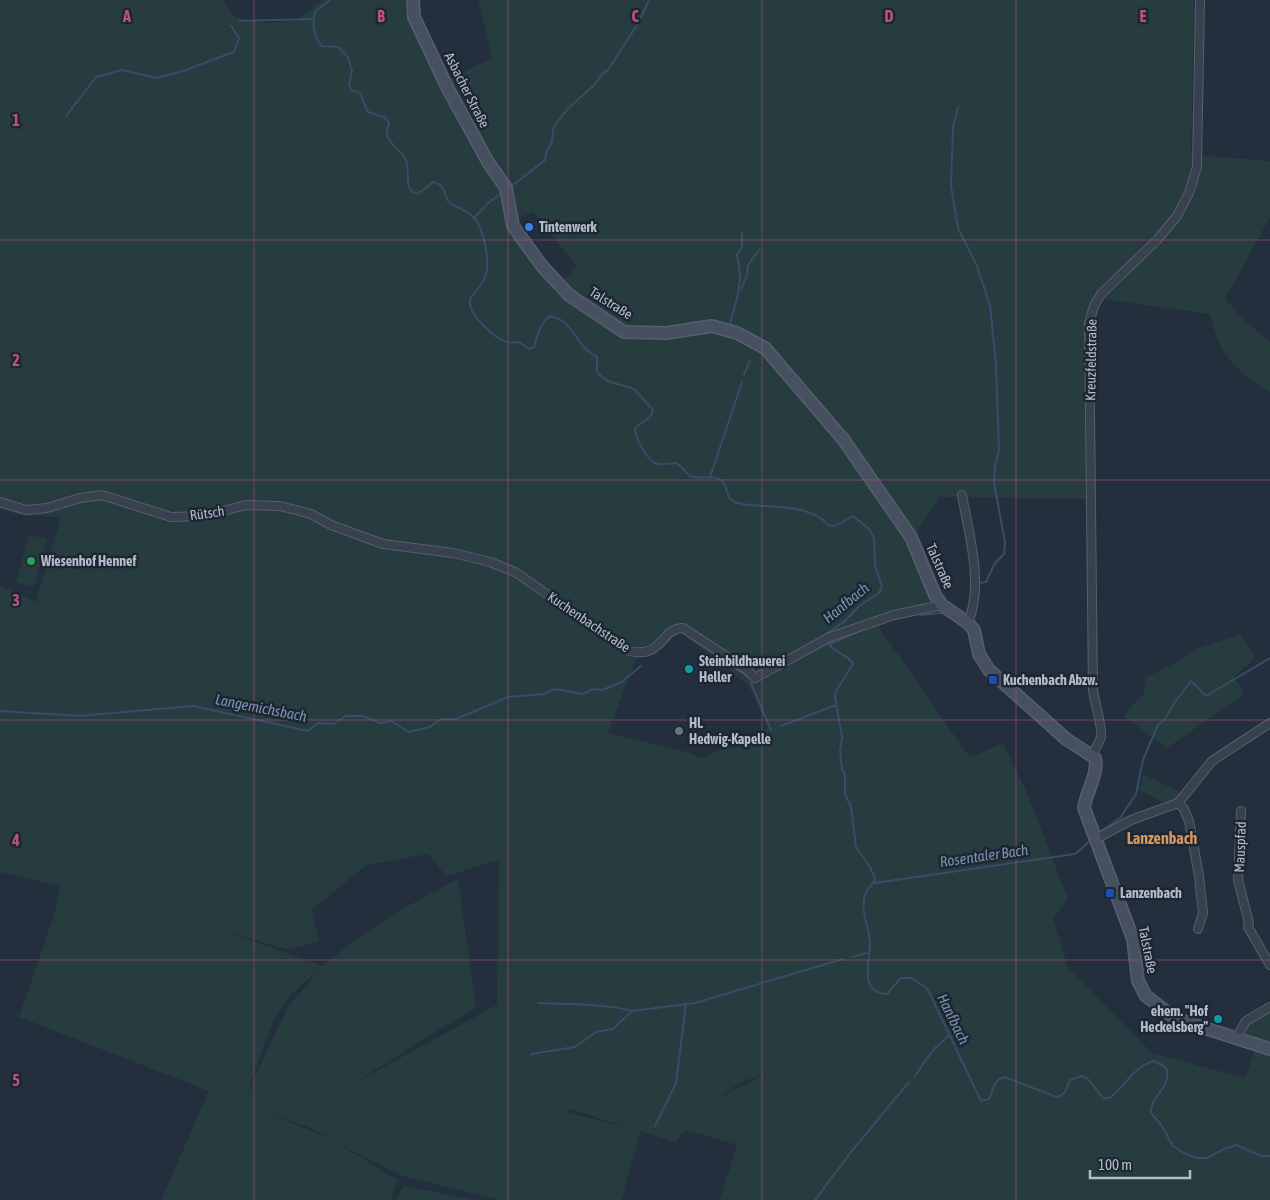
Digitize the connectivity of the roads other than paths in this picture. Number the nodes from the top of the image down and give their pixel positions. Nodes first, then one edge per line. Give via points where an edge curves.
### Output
1 (413, 0) edge
2 (1200, 0) edge
3 (506, 188) joint
4 (962, 495) dead end
5 (0, 502) edge
6 (412, 549) joint
7 (942, 605) junction
8 (968, 623) junction
9 (1270, 723) edge
10 (1092, 755) junction
11 (1178, 803) junction
12 (1241, 811) dead end
13 (1096, 839) junction
14 (1198, 929) dead end
15 (1270, 965) edge
16 (1270, 1007) edge
17 (1236, 1038) junction
18 (1270, 1049) edge

1 - 3 main road, Asbacher Straße via 414,16 448,89
2 - 10 street, Kreuzfeldstraße via 1197,167 1189,193 1167,229 1101,294 1089,323 1093,690 1101,727 1101,736
3 - 7 main road, Talstraße via 513,226 542,266 569,295 624,332 666,333 712,326 737,333 765,348 843,439 911,538
4 - 8 street via 974,561 974,610
5 - 6 street, Rütsch via 26,510 102,495 171,517 204,516 246,505 280,506 311,514 383,544
6 - 7 street, Kuchenbachstraße via 453,553 515,572 629,651 648,652 672,630 684,628 754,678 830,637 894,615
7 - 8 main road, Talstraße
8 - 10 main road via 974,630 983,663 989,670 1066,739
9 - 11 street via 1212,761
10 - 13 main road, Talstraße via 1096,768 1084,808
11 - 13 street via 1131,820
11 - 14 street via 1189,821 1199,876 1203,913
12 - 15 street, Mauspfad via 1238,880 1248,927
13 - 17 main road, Talstraße via 1133,939 1138,981 1146,996 1172,1016
16 - 17 street via 1244,1023
17 - 18 main road, Talstraße

